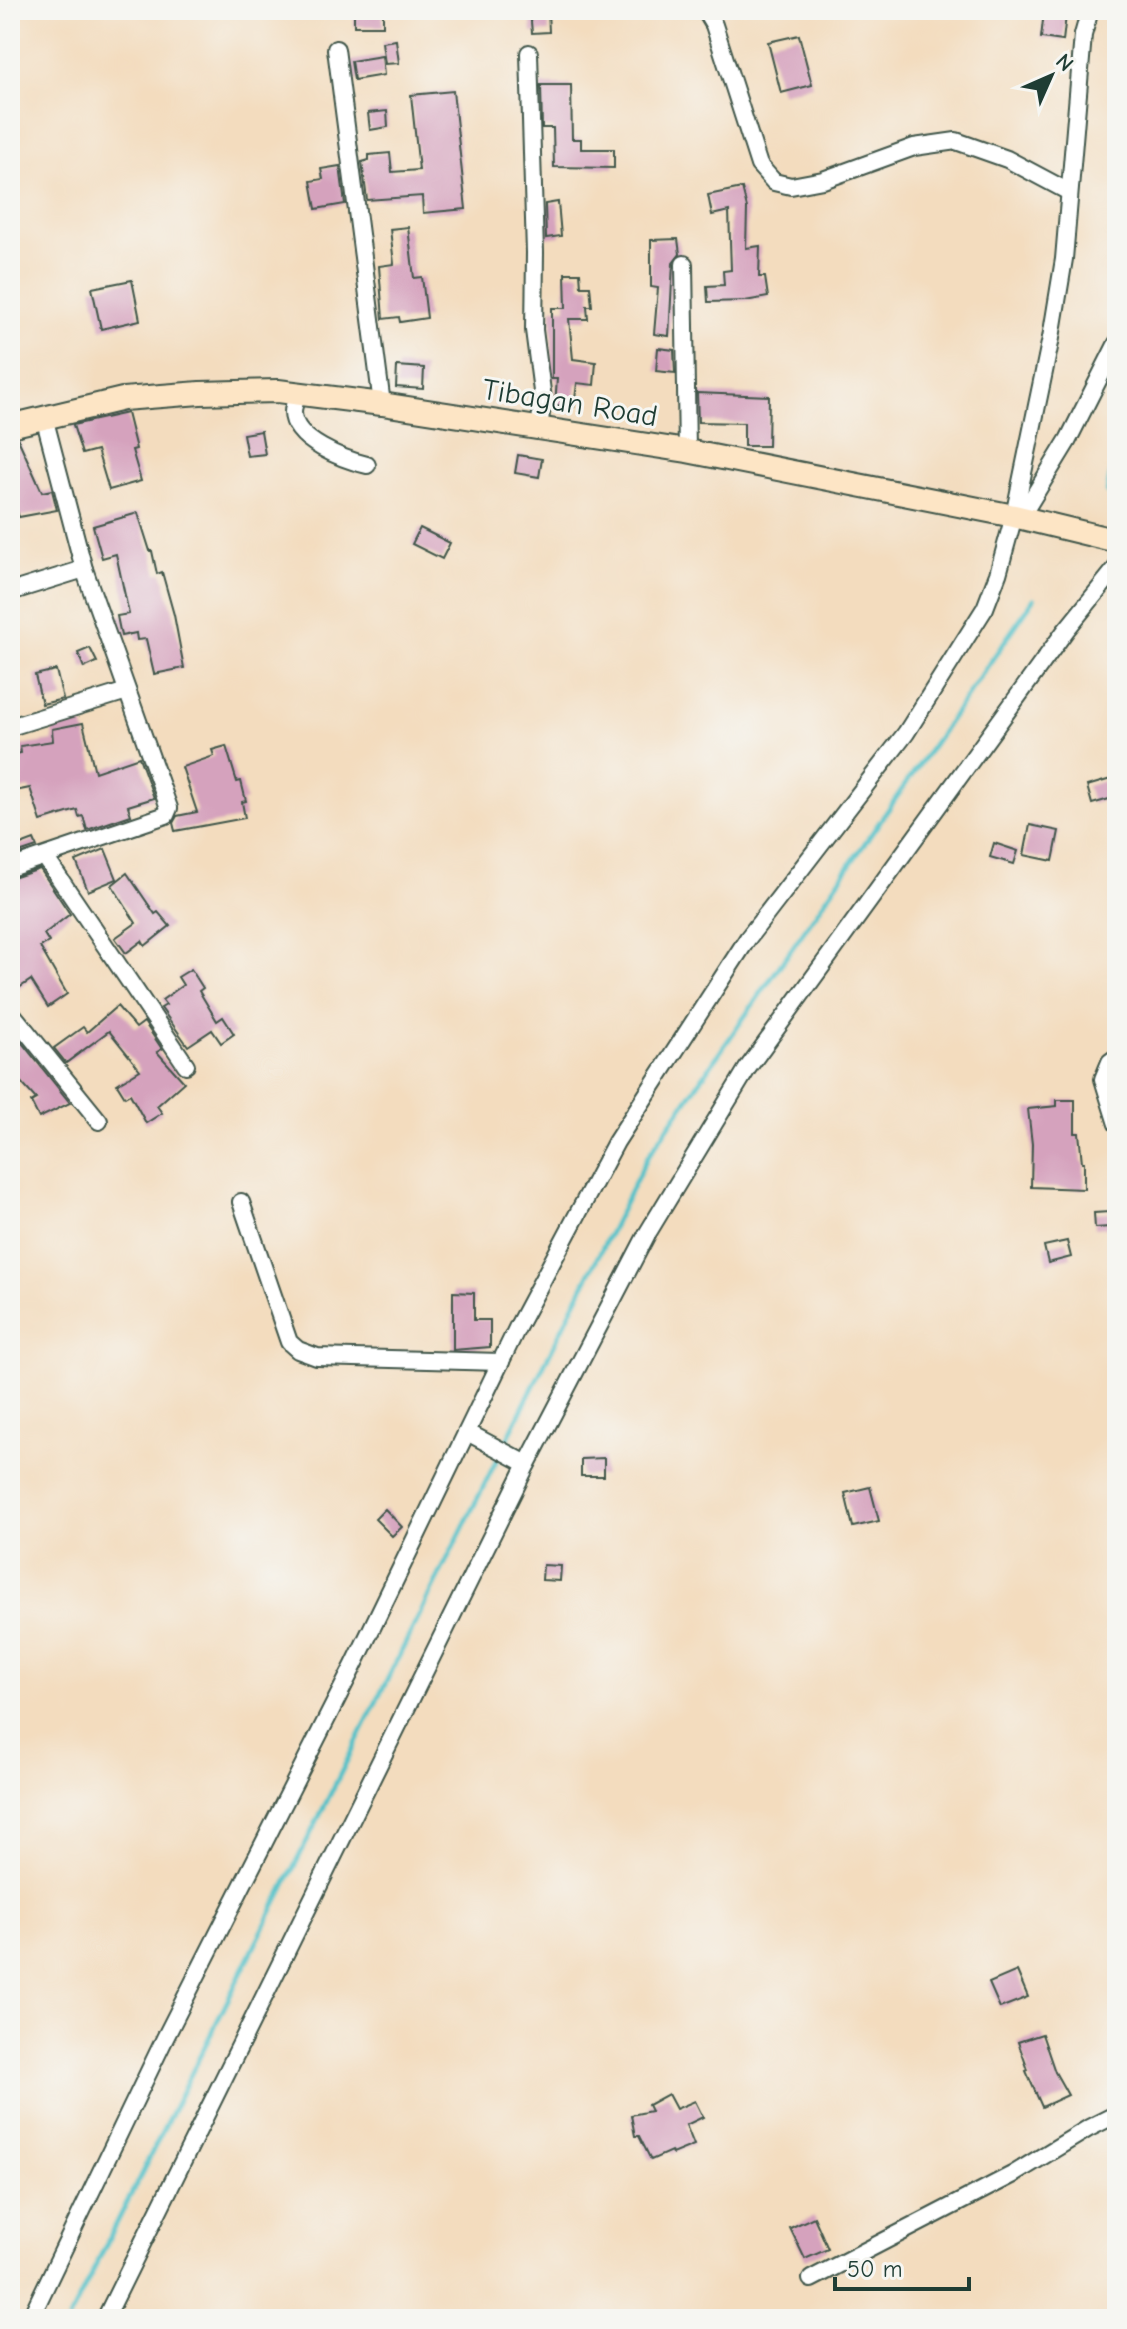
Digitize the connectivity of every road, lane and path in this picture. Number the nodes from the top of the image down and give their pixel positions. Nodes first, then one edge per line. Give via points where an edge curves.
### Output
1 (705, 10) edge
2 (1090, 10) edge
3 (336, 49) dead end
4 (529, 53) dead end
5 (1069, 192) junction
6 (684, 264) dead end
7 (1117, 343) edge
8 (298, 394) junction
9 (382, 404) junction
10 (44, 417) junction
11 (10, 426) edge
12 (539, 428) junction
13 (687, 451) junction
14 (367, 465) dead end
15 (1018, 517) junction
16 (1117, 541) edge
17 (1117, 567) edge
18 (84, 569) junction
19 (10, 592) edge
20 (127, 691) junction
21 (10, 727) edge
22 (45, 857) junction
23 (10, 868) edge
24 (10, 1011) edge
25 (1117, 1057) edge
26 (186, 1065) dead end
27 (99, 1121) dead end
28 (1117, 1124) edge
29 (241, 1202) dead end
30 (501, 1362) junction
31 (472, 1435) junction
32 (521, 1461) junction
33 (1117, 2114) edge
34 (811, 2279) dead end
35 (30, 2319) edge
36 (105, 2319) edge

1 - 5 street via 759,165 774,182 791,186 823,180 914,147 956,141 1007,159
2 - 5 street via 1083,35
3 - 9 street
4 - 12 street via 534,330 543,399
5 - 15 street via 1064,259
6 - 13 street
7 - 15 street via 1074,428
8 - 9 main road, Tibagan Road
8 - 10 main road, Tibagan Road via 139,398
8 - 14 street via 293,412 298,426 323,450
9 - 12 main road, Tibagan Road
10 - 11 main road, Tibagan Road
10 - 18 street
12 - 13 main road, Tibagan Road
13 - 15 main road, Tibagan Road
15 - 16 main road, Tibagan Road
15 - 30 street via 985,608 906,733 748,938 624,1130
17 - 32 street via 747,1069 647,1234
18 - 19 street
18 - 20 street
20 - 21 street
20 - 22 street via 168,801 166,815
22 - 23 street
22 - 26 street
24 - 27 street
25 - 28 street via 1103,1079
29 - 30 street via 289,1342 298,1350 317,1357
30 - 31 street
31 - 32 street
31 - 35 street via 165,2038
32 - 36 street
33 - 34 street

